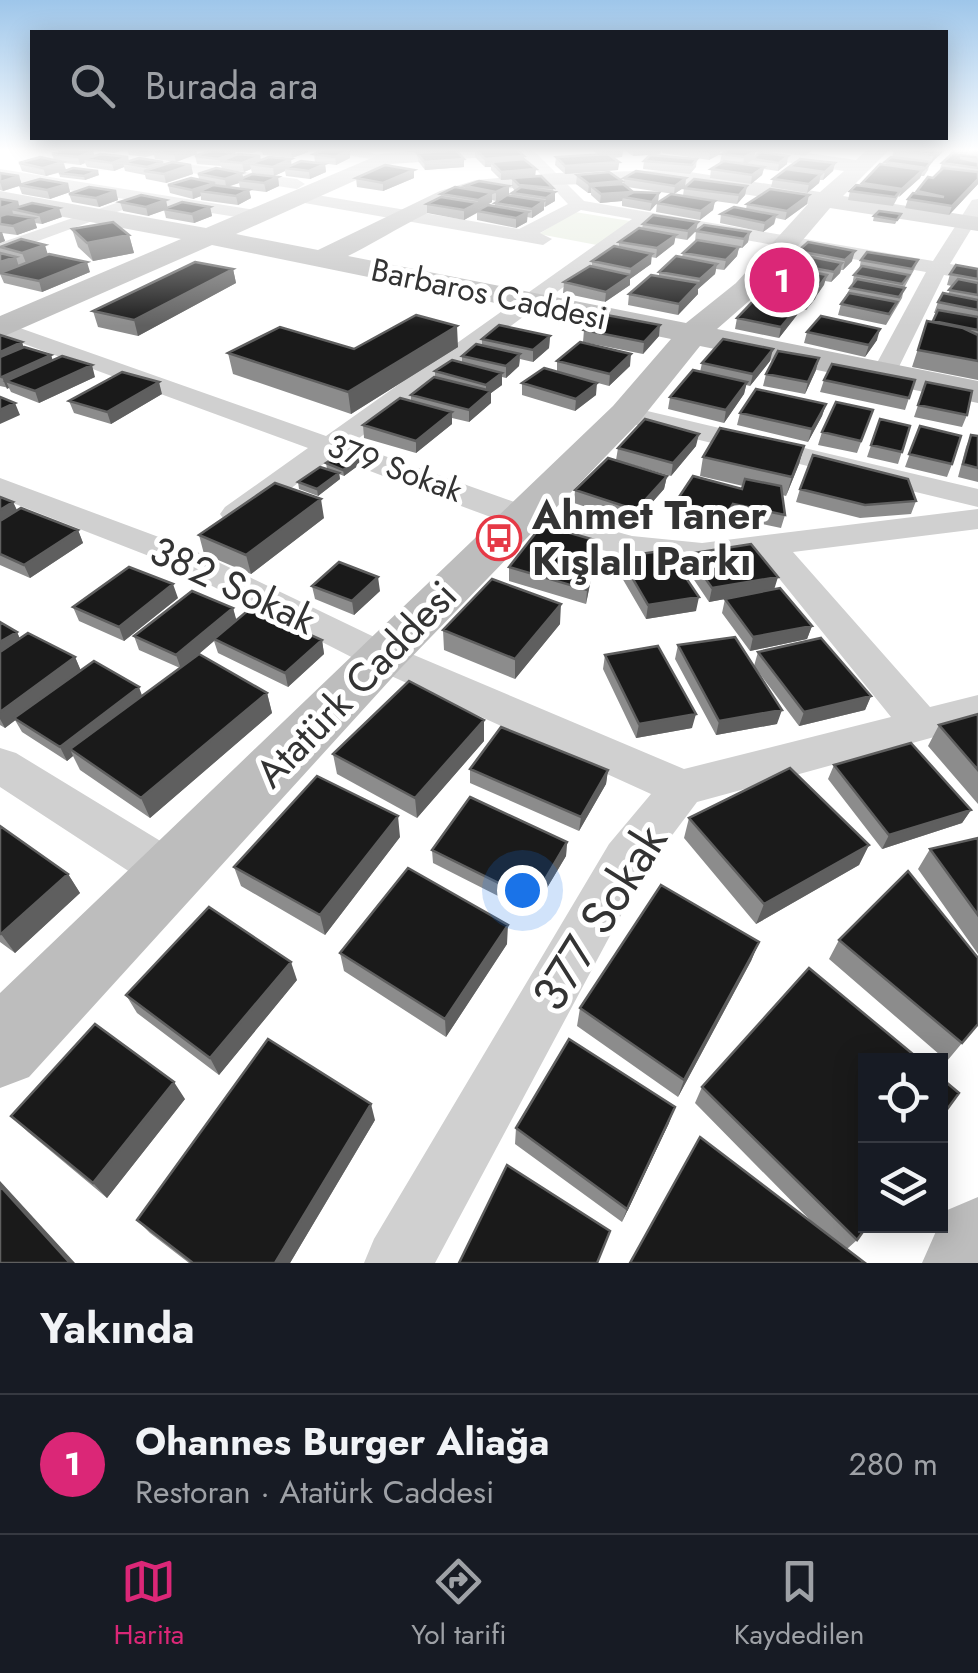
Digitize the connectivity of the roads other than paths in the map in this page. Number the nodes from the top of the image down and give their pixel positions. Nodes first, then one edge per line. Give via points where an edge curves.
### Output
1 (56, 208) edge
2 (118, 208) edge
3 (207, 208) edge
4 (272, 208) edge
5 (380, 208) edge
6 (425, 208) edge
7 (573, 208) edge
8 (639, 208) edge
9 (684, 208) edge
10 (744, 208) edge
11 (818, 208) edge
12 (878, 208) edge
13 (742, 210) edge
14 (96, 215) junction
15 (255, 215) junction
16 (411, 215) junction
17 (972, 220) edge
18 (522, 235) junction
19 (207, 236) junction
20 (787, 244) junction
21 (0, 250) edge
22 (600, 250) junction
23 (321, 259) junction
24 (938, 268) junction
25 (978, 275) edge
26 (528, 302) junction
27 (0, 328) edge
28 (692, 335) junction
29 (884, 374) junction
30 (978, 392) edge
31 (626, 414) junction
32 (331, 444) junction
33 (0, 487) edge
34 (978, 498) edge
35 (523, 516) junction
36 (978, 520) edge
37 (772, 547) junction
38 (179, 556) junction
39 (381, 656) junction
40 (978, 710) edge
41 (922, 726) junction
42 (0, 765) edge
43 (682, 788) junction
44 (174, 874) junction
45 (0, 1048) edge
46 (978, 1244) edge
47 (398, 1263) edge
48 (970, 1263) edge

1 - 14 street, Barbaros Caddesi
2 - 14 street
3 - 15 street
4 - 15 street
5 - 16 street
6 - 16 street
7 - 18 street
8 - 22 street
9 - 20 street
10 - 13 street
11 - 20 street, Atatürk Caddesi
12 - 17 street
14 - 19 street, Barbaros Caddesi
14 - 21 street
15 - 19 street
16 - 18 street
16 - 23 street
17 - 24 street
18 - 22 street
19 - 23 street, Barbaros Caddesi
19 - 27 street
20 - 24 street
20 - 28 street, Atatürk Caddesi
22 - 26 street
23 - 26 street, Barbaros Caddesi
24 - 25 street
24 - 29 street
26 - 28 street, Barbaros Caddesi
26 - 32 street
27 - 32 street, 379 Sokak
28 - 29 street, Barbaros Caddesi
28 - 31 street, Atatürk Caddesi
29 - 30 street, Barbaros Caddesi
31 - 34 street
31 - 35 street, Atatürk Caddesi
32 - 35 street, 379 Sokak
32 - 38 street
33 - 38 street, 382 Sokak
35 - 37 street, 379 Sokak via 630,546 702,554
35 - 39 street, Atatürk Caddesi
36 - 37 street, 379 Sokak
37 - 41 street
38 - 39 street, 382 Sokak
39 - 43 street, 382 Sokak
39 - 44 street, Atatürk Caddesi
40 - 41 street, 377 Sokak
41 - 43 street, 377 Sokak
42 - 44 street
43 - 47 street, 377 Sokak via 626,858
44 - 45 street, Atatürk Caddesi
46 - 48 street

